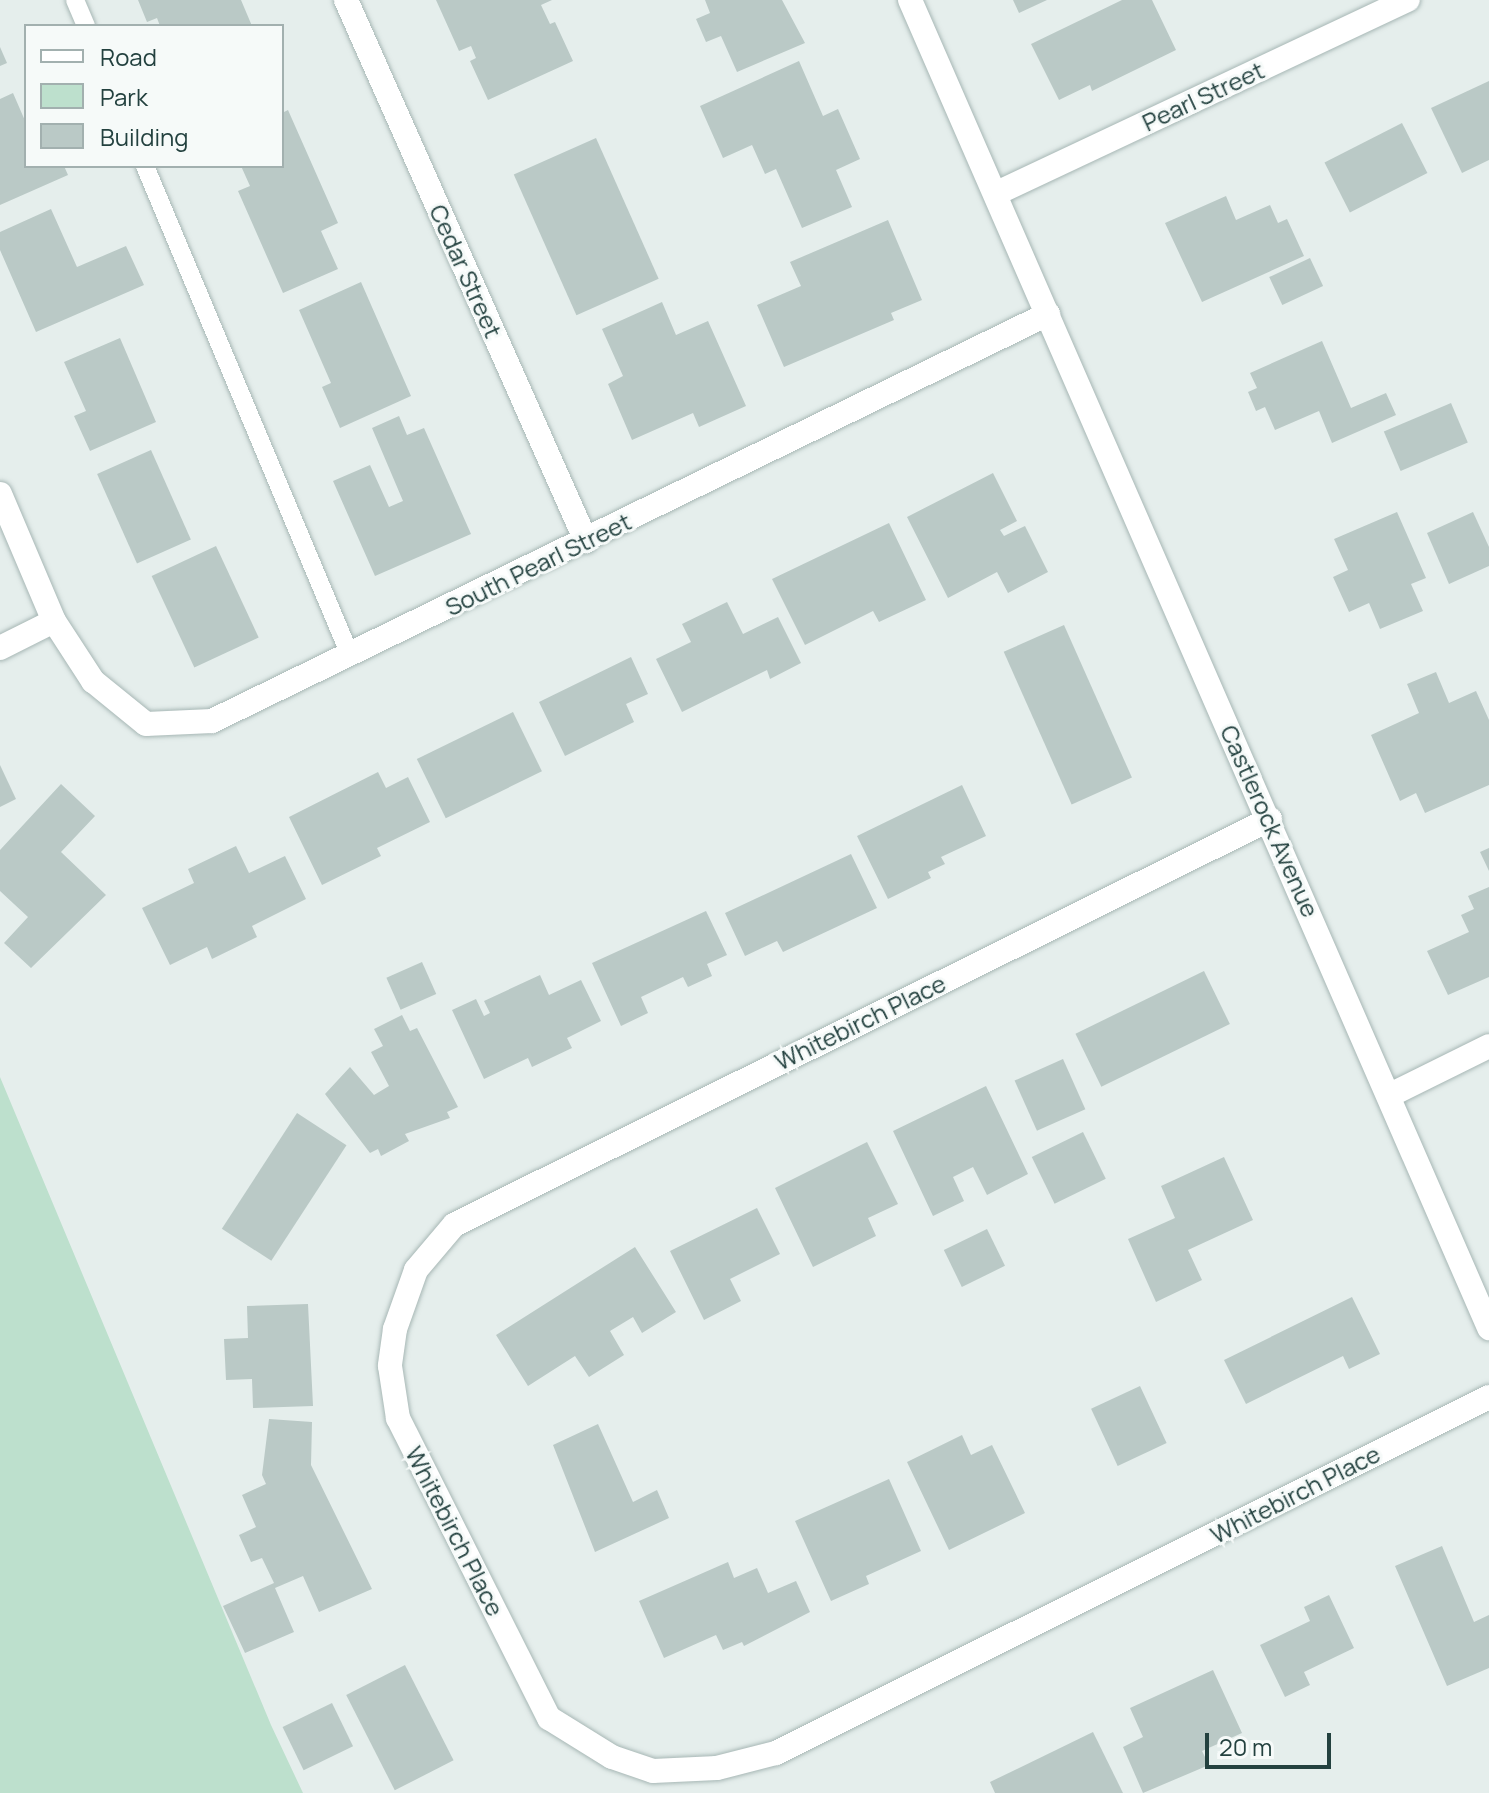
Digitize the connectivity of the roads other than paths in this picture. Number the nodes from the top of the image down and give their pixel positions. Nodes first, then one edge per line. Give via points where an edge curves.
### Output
1 (75, 0) edge
2 (346, 0) edge
3 (910, 0) edge
4 (1408, 0) edge
5 (85, 24) edge
6 (146, 168) edge
7 (997, 193) junction
8 (1048, 314) junction
9 (0, 494) edge
10 (586, 541) junction
11 (54, 621) junction
12 (0, 648) edge
13 (350, 655) junction
14 (1270, 819) junction
15 (1489, 1046) edge
16 (1390, 1095) junction
17 (1489, 1328) edge
18 (1489, 1397) edge

1 - 5 lane
2 - 10 street, Cedar Street
3 - 7 street
4 - 7 street, Pearl Street
6 - 13 lane
7 - 8 street, Castlerock Avenue
8 - 10 street, South Pearl Street
8 - 14 street, Castlerock Avenue
9 - 11 street, South Pearl Street
10 - 13 street, South Pearl Street
11 - 12 street
11 - 13 street, South Pearl Street via 93,681 146,724 212,721
14 - 16 street, Castlerock Avenue
14 - 18 street, Whitebirch Place via 454,1225 416,1270 395,1329 390,1366 398,1418 549,1718 612,1757 653,1771 717,1768 776,1753
15 - 16 street
16 - 17 street, Castlerock Avenue

